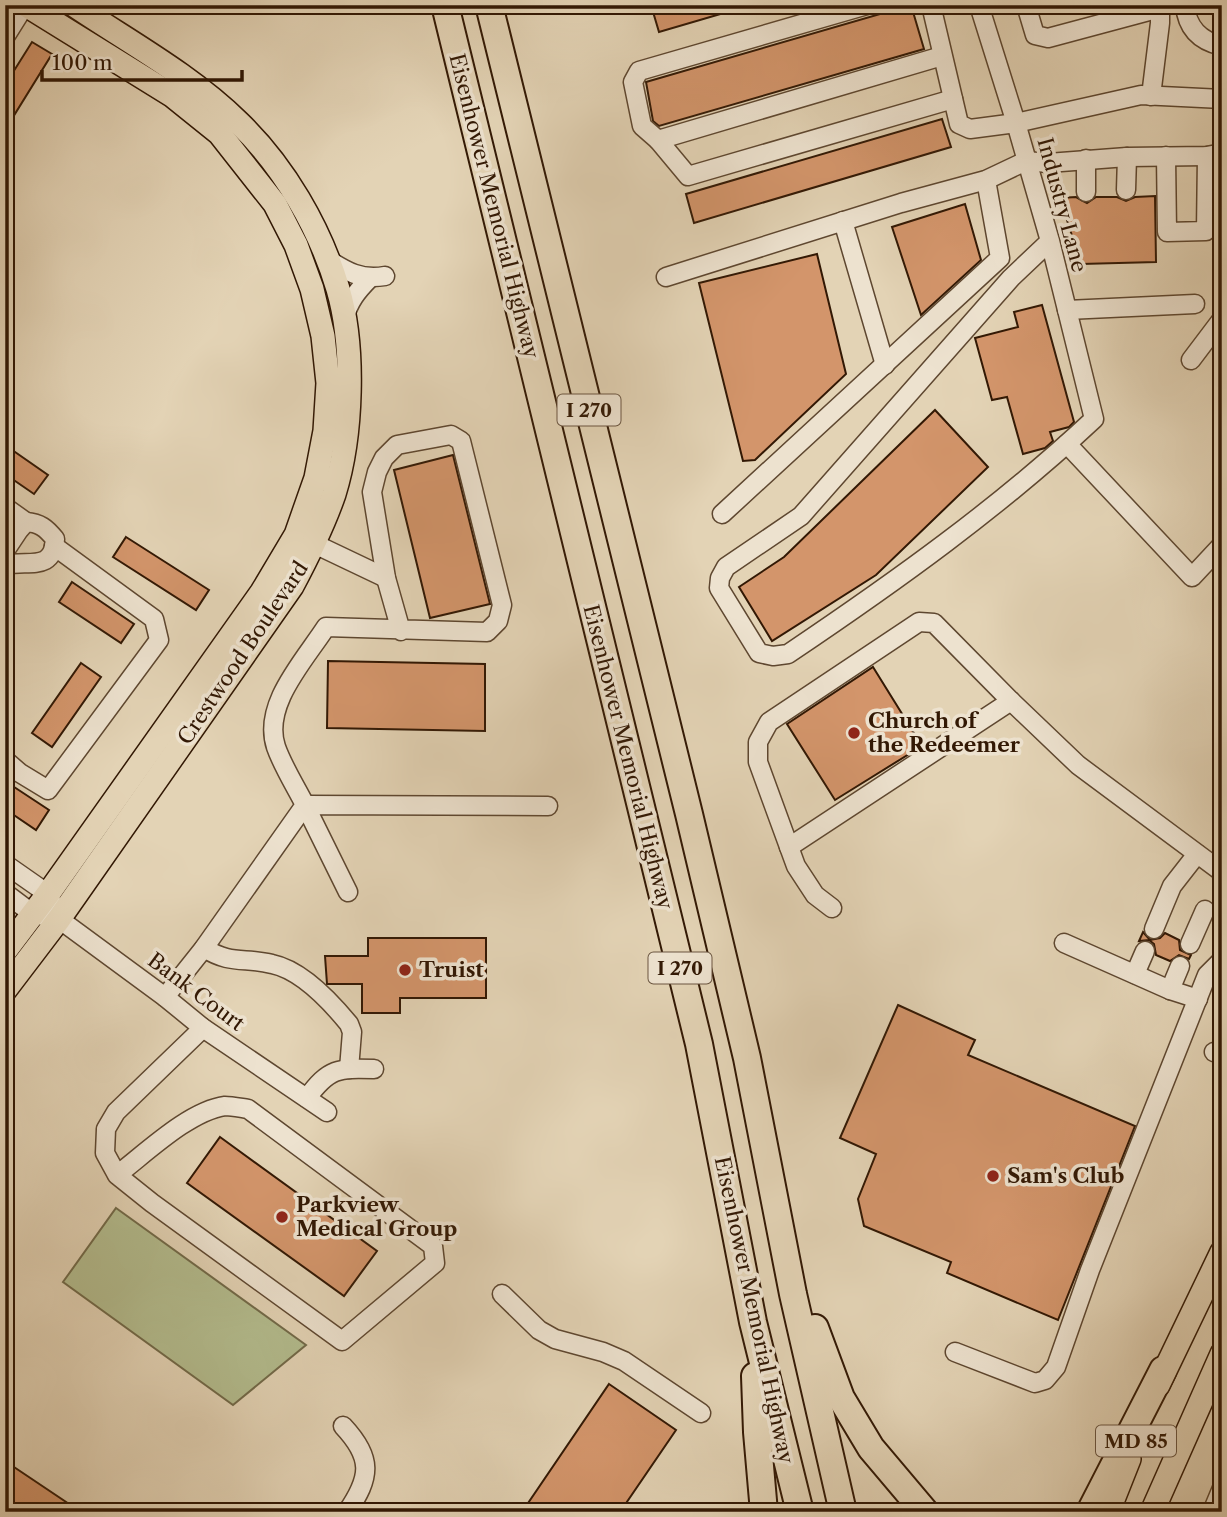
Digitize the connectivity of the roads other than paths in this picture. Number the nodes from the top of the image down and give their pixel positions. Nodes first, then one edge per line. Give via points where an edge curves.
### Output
1 (26, 5) edge
2 (74, 5) edge
3 (444, 5) edge
4 (489, 5) edge
5 (867, 5) edge
6 (931, 5) edge
7 (979, 5) edge
8 (1026, 5) edge
9 (1185, 5) edge
10 (1160, 6) edge
11 (5, 37) edge
12 (1222, 46) edge
13 (943, 56) junction
14 (1151, 96) junction
15 (953, 99) junction
16 (1222, 99) edge
17 (1016, 123) junction
18 (658, 140) junction
19 (1214, 155) edge
20 (1166, 156) junction
21 (1127, 157) junction
22 (1086, 159) junction
23 (1026, 161) junction
24 (986, 180) junction
25 (1126, 190) dead end
26 (1086, 192) dead end
27 (843, 221) junction
28 (1051, 241) junction
29 (327, 259) junction
30 (666, 277) dead end
31 (1195, 304) dead end
32 (1067, 310) junction
33 (344, 319) junction
34 (1222, 319) edge
35 (1191, 360) dead end
36 (885, 365) junction
37 (1067, 444) junction
38 (5, 507) edge
39 (722, 514) dead end
40 (26, 522) junction
41 (305, 539) junction
42 (54, 546) junction
43 (1220, 547) dead end
44 (5, 551) edge
45 (5, 565) edge
46 (386, 578) junction
47 (401, 631) junction
48 (1011, 701) junction
49 (5, 760) edge
50 (305, 805) junction
51 (548, 806) dead end
52 (789, 848) junction
53 (1197, 854) junction
54 (5, 863) edge
55 (1222, 873) edge
56 (348, 892) dead end
57 (5, 893) edge
58 (48, 894) junction
59 (832, 908) dead end
60 (1205, 910) dead end
61 (33, 914) junction
62 (59, 919) junction
63 (1154, 929) dead end
64 (1063, 943) dead end
65 (1190, 944) dead end
66 (204, 948) junction
67 (5, 951) edge
68 (1145, 951) dead end
69 (1222, 960) edge
70 (1180, 966) dead end
71 (1135, 974) junction
72 (5, 990) edge
73 (1170, 990) junction
74 (165, 997) junction
75 (1198, 999) junction
76 (203, 1028) junction
77 (349, 1069) junction
78 (374, 1069) dead end
79 (307, 1098) junction
80 (327, 1112) dead end
81 (117, 1175) junction
82 (1222, 1252) edge
83 (502, 1294) dead end
84 (793, 1294) junction
85 (753, 1322) junction
86 (956, 1352) dead end
87 (1222, 1354) edge
88 (1163, 1370) junction
89 (701, 1413) dead end
90 (343, 1426) dead end
91 (1222, 1488) edge
92 (347, 1512) edge
93 (764, 1512) edge
94 (800, 1512) edge
95 (843, 1512) edge
96 (925, 1512) edge
97 (1090, 1512) edge
98 (1108, 1512) edge
99 (1152, 1512) edge
100 (1212, 1512) edge

1 - 11 street
1 - 41 main road, Crestwood Boulevard via 173,96 219,133 275,204 313,289 328,383 325,431
2 - 29 main road, Crestwood Boulevard via 185,77 238,121 290,187
3 - 85 highway, Eisenhower Memorial Highway / I 270 via 699,1044
4 - 84 highway, Eisenhower Memorial Highway / I 270 via 747,1058
5 - 18 street via 639,71 633,82 642,126
6 - 13 street
7 - 17 street, Industry Lane
8 - 10 street via 1035,35 1048,37
9 - 12 street via 1192,30
10 - 14 street
13 - 15 street
13 - 18 street
14 - 16 street
14 - 17 street
15 - 17 street via 959,124 970,129
15 - 18 street via 688,176
17 - 23 street, Industry Lane
19 - 20 street
19 - 20 street via 1206,231 1167,232
20 - 21 street
21 - 22 street
21 - 25 street
22 - 23 street
22 - 26 street
23 - 24 street
23 - 28 street, Industry Lane
24 - 27 street
24 - 36 street via 1000,258
27 - 30 street
27 - 36 street
28 - 32 street, Industry Lane
28 - 37 street via 1011,278 801,516 726,567 719,588 759,653 788,654 984,515
29 - 33 main road, Crestwood Boulevard
29 - 33 street via 354,276 377,277 358,290
31 - 32 street
32 - 37 street, Industry Lane via 1094,419
33 - 41 main road, Crestwood Boulevard via 347,433 334,493
34 - 35 street
36 - 39 street
37 - 43 street via 1192,577
38 - 40 street
40 - 42 street via 47,528
40 - 44 street
41 - 46 street
41 - 58 main road, Crestwood Boulevard via 262,592
41 - 62 main road, Crestwood Boulevard via 292,586
42 - 45 street via 44,561
42 - 49 street via 154,619 159,640 48,790
46 - 47 street
46 - 47 street via 372,492 377,472 397,445 451,435 461,441 502,605 498,621 487,632
47 - 50 street via 326,627 280,696 272,730
48 - 52 street
48 - 52 street via 934,623 919,622 769,722 758,742 758,762
48 - 53 street via 1078,765
50 - 51 street
50 - 56 street
50 - 66 street
52 - 59 street via 815,895
53 - 55 street
53 - 63 street via 1172,886
54 - 58 street
57 - 61 street
58 - 61 main road, Crestwood Boulevard
58 - 62 street
60 - 65 street
61 - 62 street
61 - 67 main road, Crestwood Boulevard
62 - 72 main road, Crestwood Boulevard
62 - 74 street, Bank Court
64 - 71 street
66 - 74 street
66 - 77 street via 235,961 286,967 301,977 349,1024
68 - 71 street
69 - 75 street via 1207,975
70 - 73 street
71 - 73 street
73 - 75 street
74 - 76 street, Bank Court
75 - 86 street via 1056,1367 1045,1380 1035,1383
76 - 79 street, Bank Court
76 - 81 street via 116,1112 106,1129 105,1153
77 - 78 street
77 - 79 street via 327,1074
79 - 80 street, Bank Court
81 - 81 street via 206,1112 226,1106 248,1110 433,1246 435,1263 342,1341
82 - 88 main road, MD 85
83 - 89 street via 539,1330 624,1361
84 - 95 highway, Eisenhower Memorial Highway / I 270
84 - 96 highway via 814,1326 841,1398 871,1448
85 - 93 highway
85 - 94 highway, Eisenhower Memorial Highway / I 270
87 - 99 main road, MD 85
88 - 97 highway
88 - 98 main road, MD 85
90 - 92 street via 363,1451 366,1475
91 - 100 street

